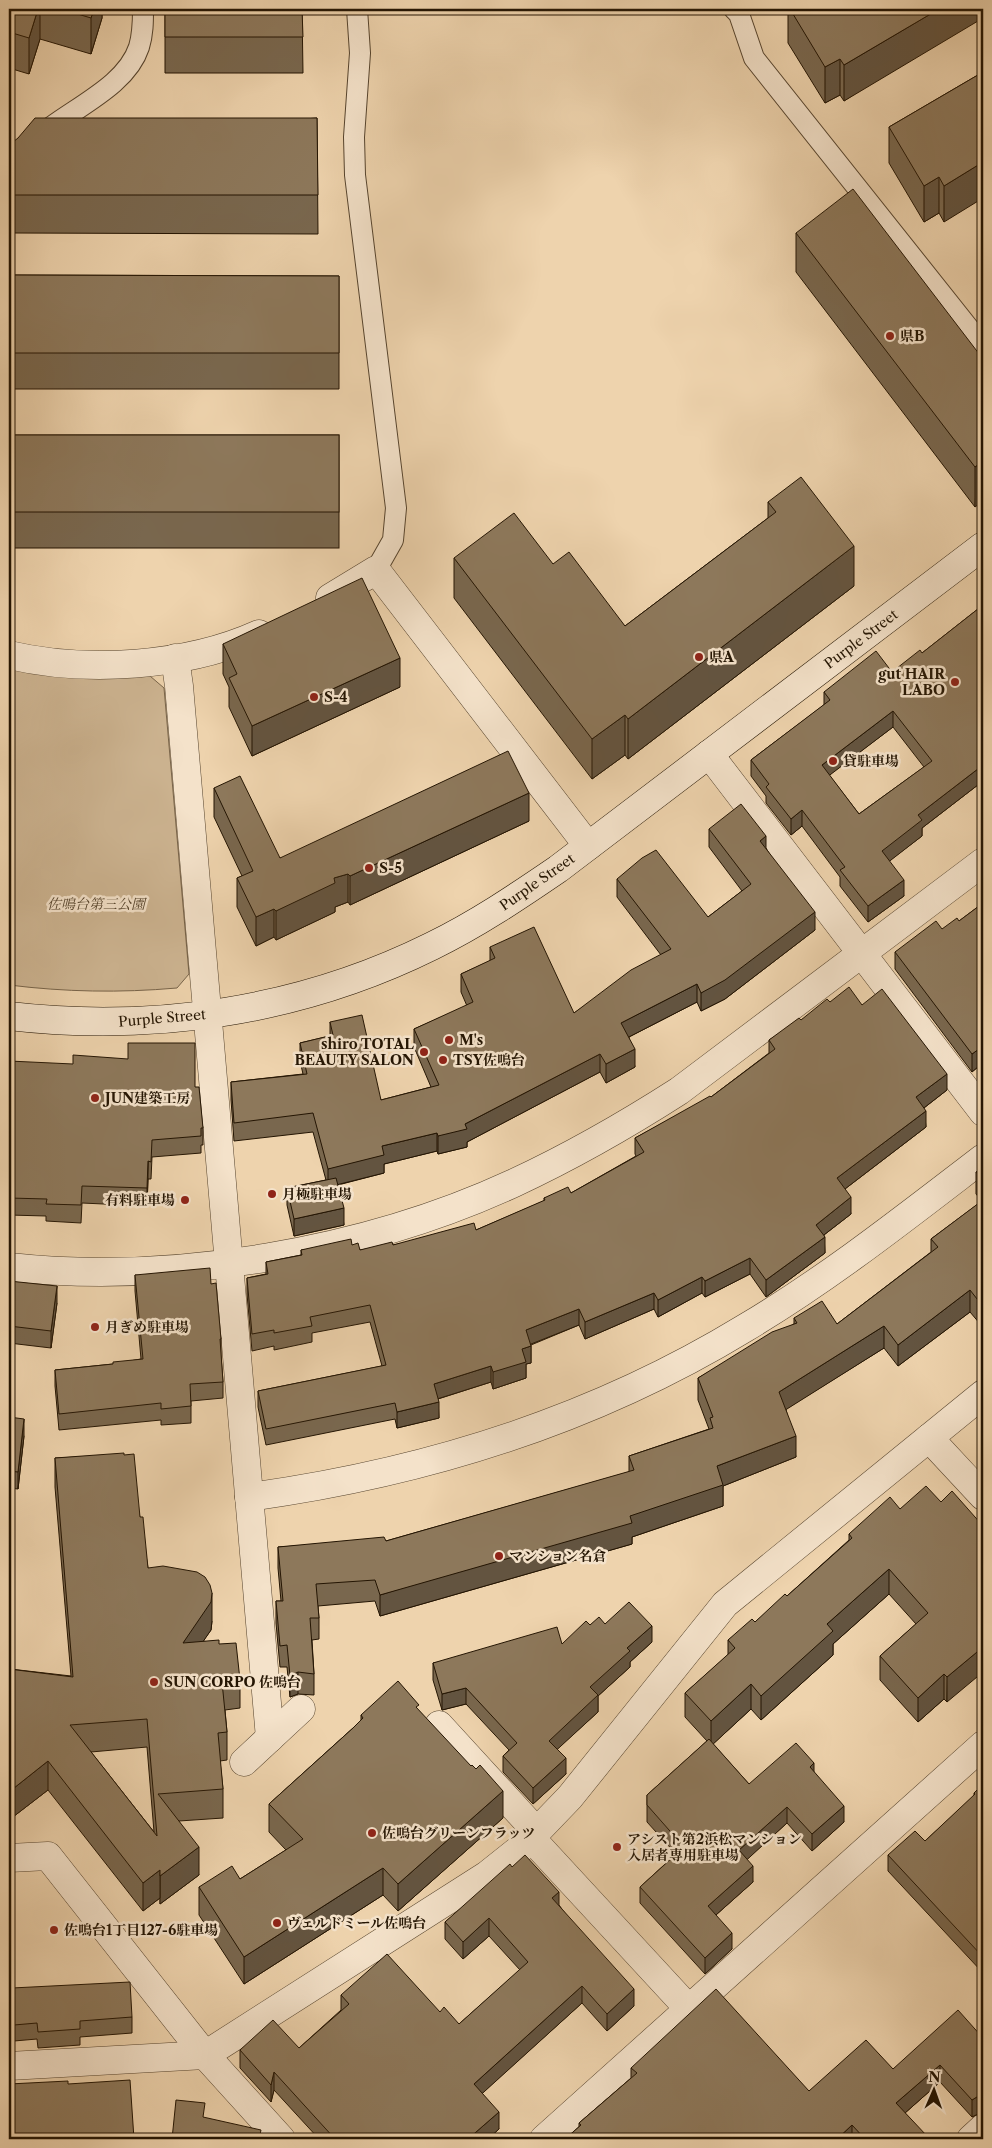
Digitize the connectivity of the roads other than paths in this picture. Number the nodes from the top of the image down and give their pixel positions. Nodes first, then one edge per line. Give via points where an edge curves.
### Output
1 (143, 9) edge
2 (357, 9) edge
3 (734, 9) edge
4 (9, 170) edge
5 (983, 346) edge
6 (983, 546) edge
7 (376, 570) junction
8 (308, 611) edge
9 (284, 623) edge
10 (9, 655) edge
11 (175, 658) junction
12 (709, 754) junction
13 (588, 846) junction
14 (983, 862) edge
15 (862, 954) junction
16 (208, 1015) junction
17 (9, 1016) edge
18 (983, 1112) edge
19 (983, 1158) edge
20 (229, 1262) junction
21 (9, 1267) edge
22 (983, 1394) edge
23 (929, 1438) junction
24 (983, 1496) edge
25 (249, 1497) junction
26 (300, 1708) dead end
27 (439, 1725) dead end
28 (270, 1738) junction
29 (983, 1745) edge
30 (244, 1762) dead end
31 (534, 1835) junction
32 (9, 1858) edge
33 (689, 2009) junction
34 (205, 2055) junction
35 (9, 2066) edge
36 (983, 2128) edge
37 (281, 2139) edge
38 (544, 2139) edge
39 (971, 2139) edge

1 - 4 lane via 144,28 129,67 114,82 37,136 23,149
2 - 7 lane via 360,53 354,175 396,508 393,540
3 - 5 lane via 739,14 754,58
6 - 12 street, Purple Street
7 - 8 street
7 - 13 street
9 - 11 street via 249,639
10 - 11 street via 82,665
11 - 16 street
12 - 13 street, Purple Street
12 - 15 street
13 - 16 street, Purple Street via 496,911 398,962 293,998
14 - 15 street
15 - 18 street
15 - 20 street via 679,1091 626,1125 513,1184 394,1227 332,1244
16 - 17 street, Purple Street via 147,1022 73,1022
16 - 20 street
19 - 25 street via 810,1288 676,1367 606,1400 460,1454 309,1489
20 - 21 street via 143,1270
20 - 25 street
22 - 23 street
23 - 24 street
23 - 31 street via 724,1604 570,1797
25 - 28 street
26 - 28 street
27 - 31 street
28 - 30 street
29 - 33 street
31 - 33 street
31 - 34 street via 487,1875
32 - 34 street via 48,1856
33 - 38 street
34 - 35 street
34 - 37 street
36 - 39 street

